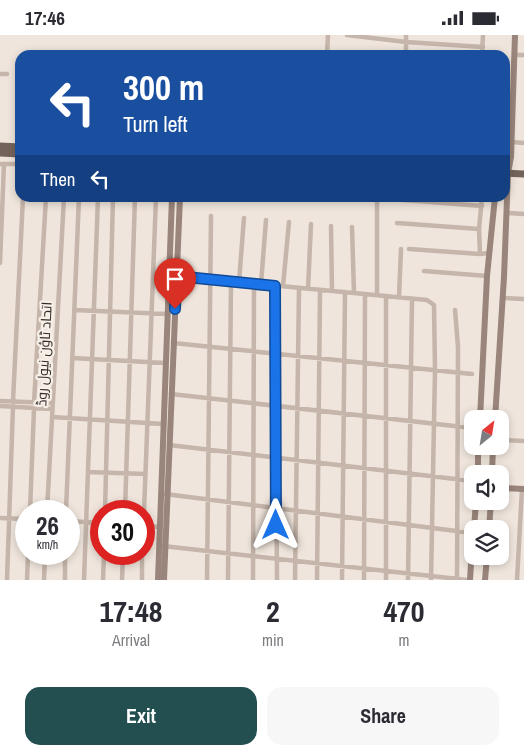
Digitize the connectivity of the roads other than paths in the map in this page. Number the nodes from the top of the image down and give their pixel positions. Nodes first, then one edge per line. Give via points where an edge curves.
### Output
1 (328, 35) edge
2 (347, 35) edge
3 (406, 35) edge
4 (483, 35) edge
5 (514, 35) edge
6 (406, 42) junction
7 (483, 47) junction
8 (327, 50) edge
9 (406, 50) edge
10 (483, 50) edge
11 (514, 55) junction
12 (524, 55) edge
13 (0, 73) edge
14 (7, 74) dead end
15 (510, 93) edge
16 (513, 93) junction
17 (512, 142) junction
18 (524, 143) edge
19 (0, 146) edge
20 (15, 147) edge
21 (0, 153) edge
22 (15, 154) edge
23 (510, 154) edge
24 (2, 164) edge
25 (15, 164) edge
26 (510, 172) edge
27 (524, 175) edge
28 (23, 202) edge
29 (46, 202) edge
30 (64, 202) edge
31 (79, 202) edge
32 (98, 202) edge
33 (114, 202) edge
34 (135, 202) edge
35 (156, 202) edge
36 (172, 202) edge
37 (180, 202) edge
38 (377, 202) edge
39 (430, 202) edge
40 (482, 202) edge
41 (494, 202) edge
42 (507, 202) edge
43 (482, 206) junction
44 (507, 213) junction
45 (524, 214) edge
46 (211, 216) dead end
47 (244, 218) dead end
48 (266, 220) dead end
49 (289, 222) dead end
50 (398, 223) dead end
51 (311, 224) dead end
52 (331, 226) dead end
53 (352, 227) dead end
54 (479, 229) junction
55 (401, 249) dead end
56 (409, 249) dead end
57 (489, 253) junction
58 (480, 254) junction
59 (0, 263) edge
60 (424, 271) dead end
61 (169, 275) junction
62 (176, 276) junction
63 (486, 276) junction
64 (210, 279) junction
65 (230, 281) junction
66 (239, 282) junction
67 (254, 284) junction
68 (261, 284) junction
69 (275, 286) junction
70 (283, 286) junction
71 (299, 288) junction
72 (308, 289) junction
73 (320, 290) junction
74 (332, 291) junction
75 (345, 292) junction
76 (354, 293) junction
77 (365, 294) junction
78 (377, 295) junction
79 (386, 296) junction
80 (399, 297) junction
81 (503, 298) junction
82 (412, 299) junction
83 (524, 299) edge
84 (74, 310) junction
85 (455, 310) dead end
86 (94, 311) junction
87 (111, 311) junction
88 (132, 312) junction
89 (151, 313) junction
90 (167, 313) junction
91 (170, 342) junction
92 (210, 347) junction
93 (230, 349) junction
94 (254, 351) junction
95 (276, 354) junction
96 (298, 356) junction
97 (320, 358) junction
98 (72, 359) junction
99 (92, 359) junction
100 (110, 360) junction
101 (130, 361) junction
102 (344, 361) junction
103 (149, 362) junction
104 (165, 363) junction
105 (365, 363) junction
106 (386, 365) junction
107 (411, 368) junction
108 (435, 370) junction
109 (456, 373) junction
110 (472, 374) dead end
111 (167, 394) junction
112 (209, 399) junction
113 (0, 401) edge
114 (229, 401) junction
115 (34, 403) junction
116 (52, 403) junction
117 (13, 404) junction
118 (254, 404) junction
119 (0, 406) edge
120 (276, 406) junction
121 (34, 409) junction
122 (52, 409) junction
123 (297, 409) junction
124 (480, 410) edge
125 (495, 410) edge
126 (319, 411) junction
127 (343, 414) junction
128 (364, 416) junction
129 (52, 417) junction
130 (69, 418) junction
131 (386, 419) junction
132 (90, 420) junction
133 (108, 421) junction
134 (410, 421) junction
135 (129, 422) junction
136 (147, 423) junction
137 (163, 424) junction
138 (434, 424) junction
139 (456, 427) junction
140 (464, 428) edge
141 (509, 440) edge
142 (524, 441) edge
143 (166, 445) junction
144 (209, 450) junction
145 (229, 452) junction
146 (254, 455) junction
147 (276, 458) junction
148 (297, 460) junction
149 (318, 463) junction
150 (343, 466) junction
151 (364, 468) junction
152 (386, 471) junction
153 (88, 472) junction
154 (107, 472) junction
155 (126, 474) junction
156 (410, 474) junction
157 (145, 475) junction
158 (433, 477) junction
159 (456, 479) junction
160 (464, 480) edge
161 (509, 488) edge
162 (523, 489) edge
163 (165, 494) junction
164 (30, 500) edge
165 (48, 500) edge
166 (66, 500) edge
167 (106, 500) edge
168 (125, 500) edge
169 (144, 500) edge
170 (208, 500) junction
171 (228, 502) junction
172 (254, 505) junction
173 (276, 508) junction
174 (296, 511) junction
175 (318, 513) junction
176 (342, 517) junction
177 (0, 518) edge
178 (9, 518) junction
179 (15, 518) edge
180 (364, 519) junction
181 (80, 522) edge
182 (86, 522) junction
183 (90, 522) edge
184 (386, 522) junction
185 (409, 525) junction
186 (155, 527) edge
187 (160, 527) junction
188 (432, 528) junction
189 (456, 531) junction
190 (464, 532) edge
191 (162, 546) junction
192 (208, 551) junction
193 (228, 553) junction
194 (254, 556) junction
195 (277, 559) junction
196 (295, 561) junction
197 (318, 563) junction
198 (28, 565) edge
199 (45, 565) edge
200 (65, 565) edge
201 (104, 565) edge
202 (123, 565) edge
203 (142, 565) edge
204 (470, 565) edge
205 (486, 565) edge
206 (342, 566) junction
207 (364, 569) junction
208 (386, 571) junction
209 (408, 573) junction
210 (431, 578) edge
211 (457, 579) edge
212 (7, 580) edge
213 (27, 580) edge
214 (44, 580) edge
215 (65, 580) edge
216 (84, 580) edge
217 (103, 580) edge
218 (122, 580) edge
219 (142, 580) edge
220 (158, 580) edge
221 (164, 580) edge
222 (207, 580) edge
223 (228, 580) edge
224 (253, 580) edge
225 (277, 580) edge
226 (295, 580) edge
227 (317, 580) edge
228 (342, 580) edge
229 (364, 580) edge
230 (386, 580) edge
231 (408, 580) edge
232 (469, 580) edge
233 (485, 580) edge
234 (518, 580) edge

1 - 8 street
2 - 6 street
3 - 6 street
4 - 7 street
5 - 11 main road
6 - 7 street
6 - 9 street
7 - 10 street
11 - 12 street
11 - 16 main road
13 - 14 street
15 - 16 street
16 - 17 main road
17 - 18 street
17 - 23 main road
19 - 20 main road
21 - 22 main road
24 - 25 street
24 - 59 street
26 - 27 main road
28 - 117 street
29 - 115 street
30 - 116 street, اتحاد ٹاؤن نیول روڈ
31 - 84 street
32 - 86 street
33 - 87 street
34 - 88 street
35 - 89 street
36 - 61 main road
37 - 62 main road
38 - 78 street
39 - 43 street
40 - 43 street
41 - 57 main road
42 - 44 main road
43 - 54 street
44 - 45 street
44 - 81 main road
46 - 64 street
47 - 66 street
48 - 68 street
49 - 70 street
50 - 54 street
51 - 72 street
52 - 74 street
53 - 76 street
54 - 58 street
55 - 80 street
56 - 58 street
57 - 58 street
57 - 63 main road
60 - 63 street
61 - 62 street
61 - 90 main road
62 - 64 street
62 - 91 main road
63 - 124 main road
64 - 65 street
64 - 92 street
65 - 66 street
65 - 93 street
66 - 67 street
67 - 68 street
67 - 94 street
68 - 69 street
69 - 70 street
69 - 95 street
70 - 71 street
71 - 72 street
71 - 96 street
72 - 73 street
73 - 74 street
73 - 97 street
74 - 75 street
75 - 76 street
75 - 102 street
76 - 77 street
77 - 78 street
77 - 105 street
78 - 79 street
79 - 80 street
79 - 106 street
80 - 82 street
81 - 83 street
81 - 125 main road
82 - 107 street
82 - 108 street via 427,300 434,305
84 - 86 street
84 - 98 street
85 - 109 street
86 - 87 street
86 - 99 street
87 - 88 street
87 - 100 street
88 - 89 street
88 - 101 street
89 - 90 street
89 - 103 street
90 - 91 main road
91 - 92 street
91 - 104 main road
91 - 111 main road
92 - 93 street
92 - 112 street
93 - 94 street
93 - 114 street
94 - 95 street
94 - 118 street
95 - 96 street
95 - 120 street
96 - 97 street
96 - 123 street
97 - 102 street
97 - 126 street
98 - 99 street
98 - 130 street
99 - 100 street
99 - 132 street
100 - 101 street
100 - 133 street
101 - 103 street
101 - 135 street
102 - 105 street
102 - 127 street
103 - 104 street
103 - 136 street
104 - 111 main road
105 - 106 street
105 - 128 street
106 - 107 street
106 - 131 street
107 - 108 street
107 - 134 street
108 - 109 street
108 - 138 street
109 - 110 street
109 - 139 street
111 - 112 street
111 - 137 main road
111 - 143 main road
112 - 114 street
112 - 144 street
113 - 117 street
114 - 118 street
114 - 145 street
115 - 116 street
115 - 117 street
116 - 122 street, اتحاد ٹاؤن نیول روڈ
117 - 119 street
117 - 121 street
117 - 178 street
118 - 120 street
118 - 146 street
120 - 123 street
120 - 147 street
121 - 122 street
121 - 164 street
122 - 129 street, اتحاد ٹاؤن نیول روڈ
123 - 126 street
123 - 148 street
126 - 127 street
126 - 149 street
127 - 128 street
127 - 150 street
128 - 131 street
128 - 151 street
129 - 130 street
129 - 165 street, اتحاد ٹاؤن نیول روڈ
130 - 132 street
130 - 166 street
131 - 134 street
131 - 152 street
132 - 133 street
132 - 153 street
133 - 135 street
133 - 154 street
134 - 138 street
134 - 156 street
135 - 136 street
135 - 155 street
136 - 137 street
136 - 157 street
137 - 143 main road
138 - 139 street
138 - 158 street
139 - 140 street
139 - 159 street
141 - 142 street
143 - 144 street
143 - 163 main road
144 - 145 street
144 - 170 street
145 - 146 street
145 - 171 street
146 - 147 street
146 - 172 street
147 - 148 street
147 - 173 street
148 - 149 street
148 - 174 street
149 - 150 street
149 - 175 street
150 - 151 street
150 - 176 street
151 - 152 street
151 - 180 street
152 - 156 street
152 - 184 street
153 - 154 street
153 - 182 street
154 - 155 street
154 - 167 street
155 - 157 street
155 - 168 street
156 - 158 street
156 - 185 street
157 - 169 street
158 - 159 street
158 - 188 street
159 - 160 street
159 - 189 street
161 - 162 main road
162 - 234 street
163 - 170 street
163 - 187 main road
163 - 191 main road
170 - 171 street
170 - 192 street
171 - 172 street
171 - 193 street
172 - 173 street
172 - 194 street
173 - 174 street
173 - 195 street
174 - 175 street
174 - 196 street
175 - 176 street
175 - 197 street
176 - 180 street
176 - 206 street
177 - 178 street
178 - 179 street
178 - 212 street
180 - 184 street
180 - 207 street
181 - 182 street
182 - 183 street
182 - 216 street
184 - 185 street
184 - 208 street
185 - 188 street
185 - 209 street
186 - 187 street
187 - 191 main road
188 - 189 street
188 - 210 street
189 - 190 street
189 - 211 street
191 - 192 street
191 - 220 main road
191 - 221 main road
192 - 193 street
192 - 222 street
193 - 194 street
193 - 223 street
194 - 195 street
194 - 224 street
195 - 196 street
195 - 225 street
196 - 197 street
196 - 226 street
197 - 206 street
197 - 227 street
198 - 213 street
199 - 214 street
200 - 215 street
201 - 217 street
202 - 218 street
203 - 219 street
204 - 232 main road
205 - 233 main road
206 - 207 street
206 - 228 street
207 - 208 street
207 - 229 street
208 - 209 street
208 - 230 street
209 - 210 street
209 - 231 street
210 - 211 street
211 - 232 street

